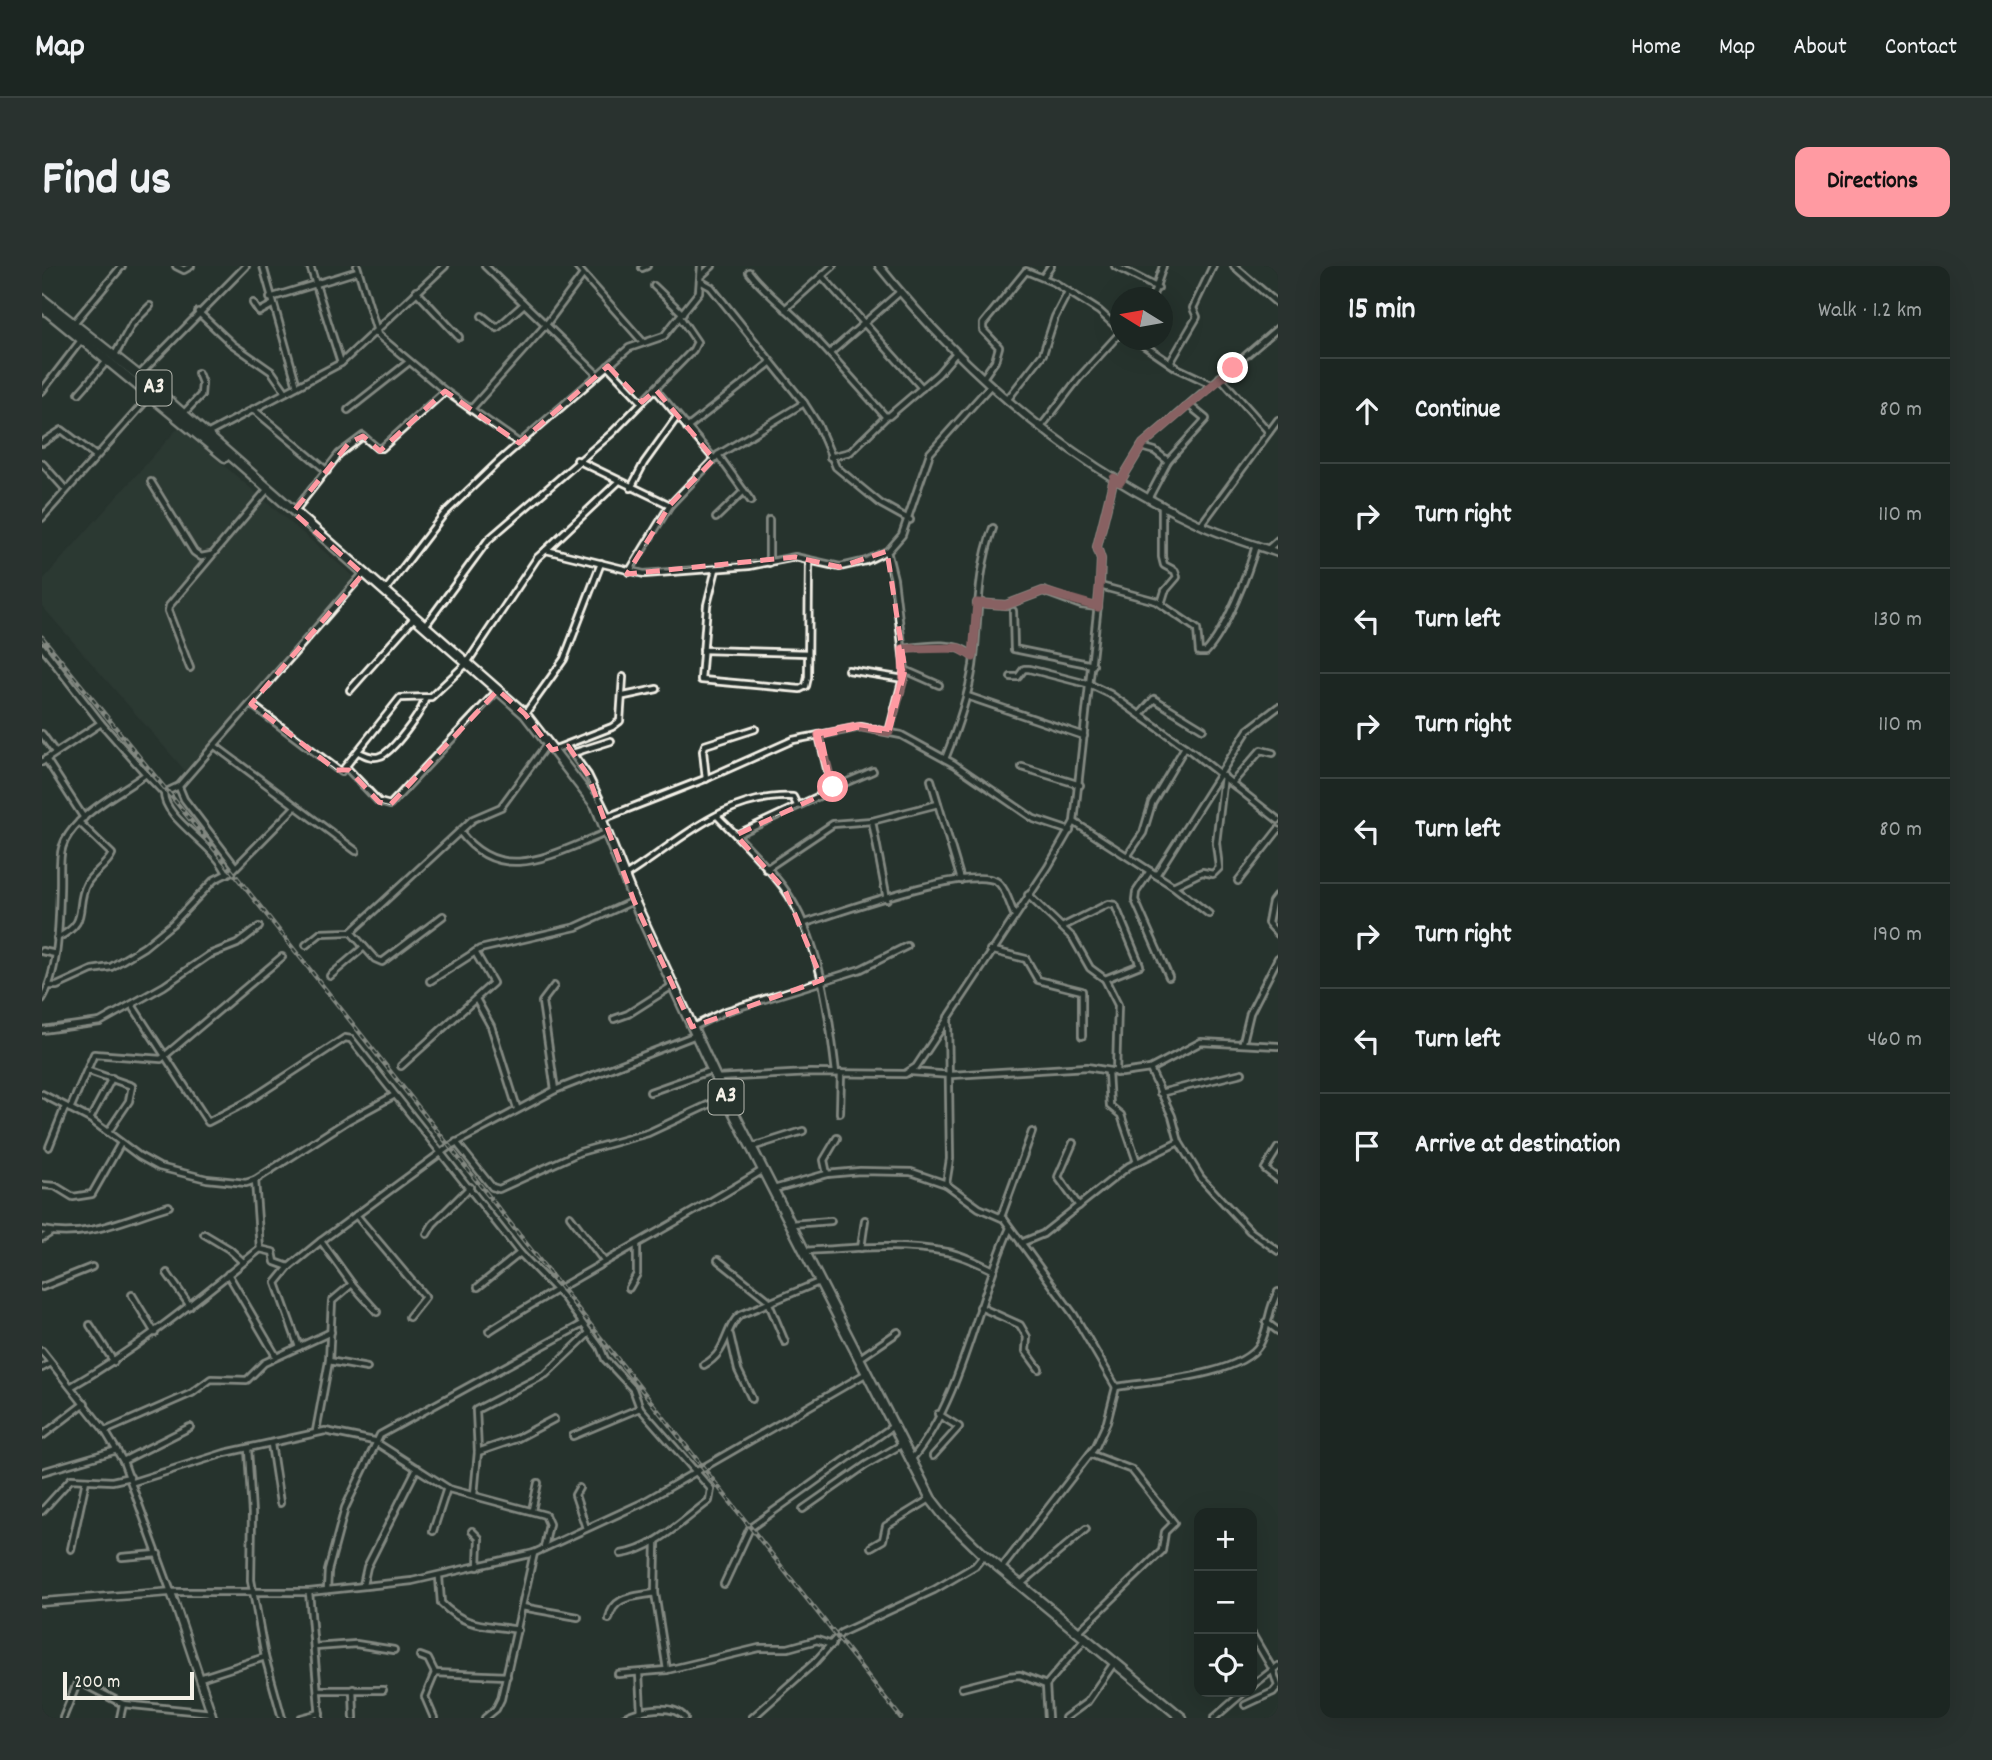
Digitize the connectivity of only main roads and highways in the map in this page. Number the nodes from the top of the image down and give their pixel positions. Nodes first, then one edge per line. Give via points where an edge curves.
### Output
1 (42, 299) edge
2 (42, 307) edge
3 (111, 358) junction
4 (264, 487) junction
5 (1182, 1718) edge

1 - 3 highway, A3
2 - 3 highway, A3
3 - 4 highway, A3
3 - 4 highway, A3 via 139,375
4 - 5 highway, A3 via 526,714 596,806 634,901 714,1074 931,1499 984,1555

